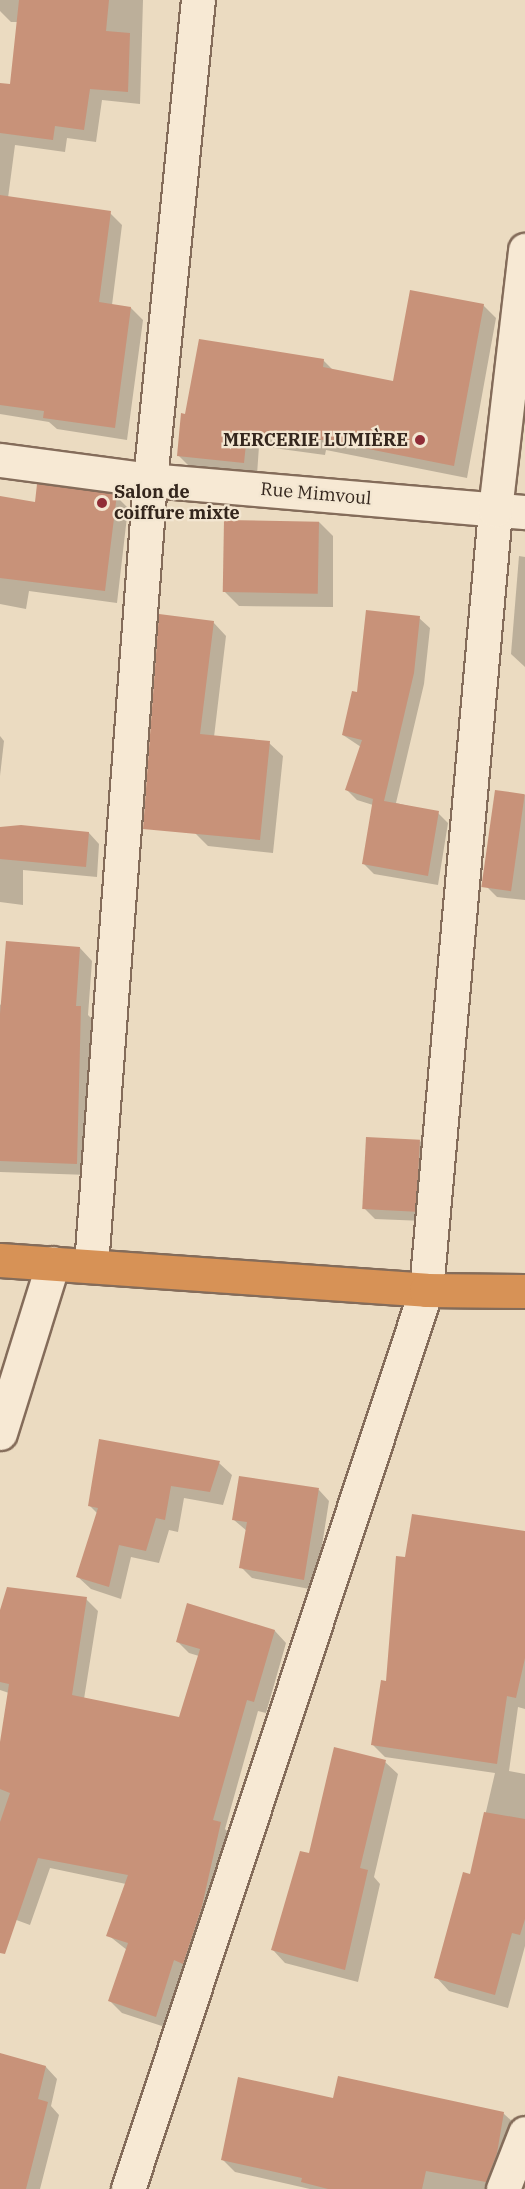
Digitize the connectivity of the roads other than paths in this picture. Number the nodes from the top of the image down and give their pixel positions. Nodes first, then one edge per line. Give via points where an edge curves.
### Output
1 (198, 0) edge
2 (525, 250) edge
3 (0, 460) edge
4 (150, 480) junction
5 (510, 511) edge
6 (0, 1260) edge
7 (53, 1263) junction
8 (91, 1265) junction
9 (426, 1290) junction
10 (525, 1292) edge
11 (0, 1433) edge
12 (525, 2133) edge
13 (128, 2189) edge
14 (502, 2189) edge

1 - 4 street
2 - 5 street
3 - 4 street, Rue Mimvoul
4 - 5 street, Rue Mimvoul
4 - 8 street
5 - 9 street
6 - 7 highway
7 - 8 highway
7 - 11 street
8 - 9 highway
9 - 10 highway
9 - 13 street
12 - 14 street

